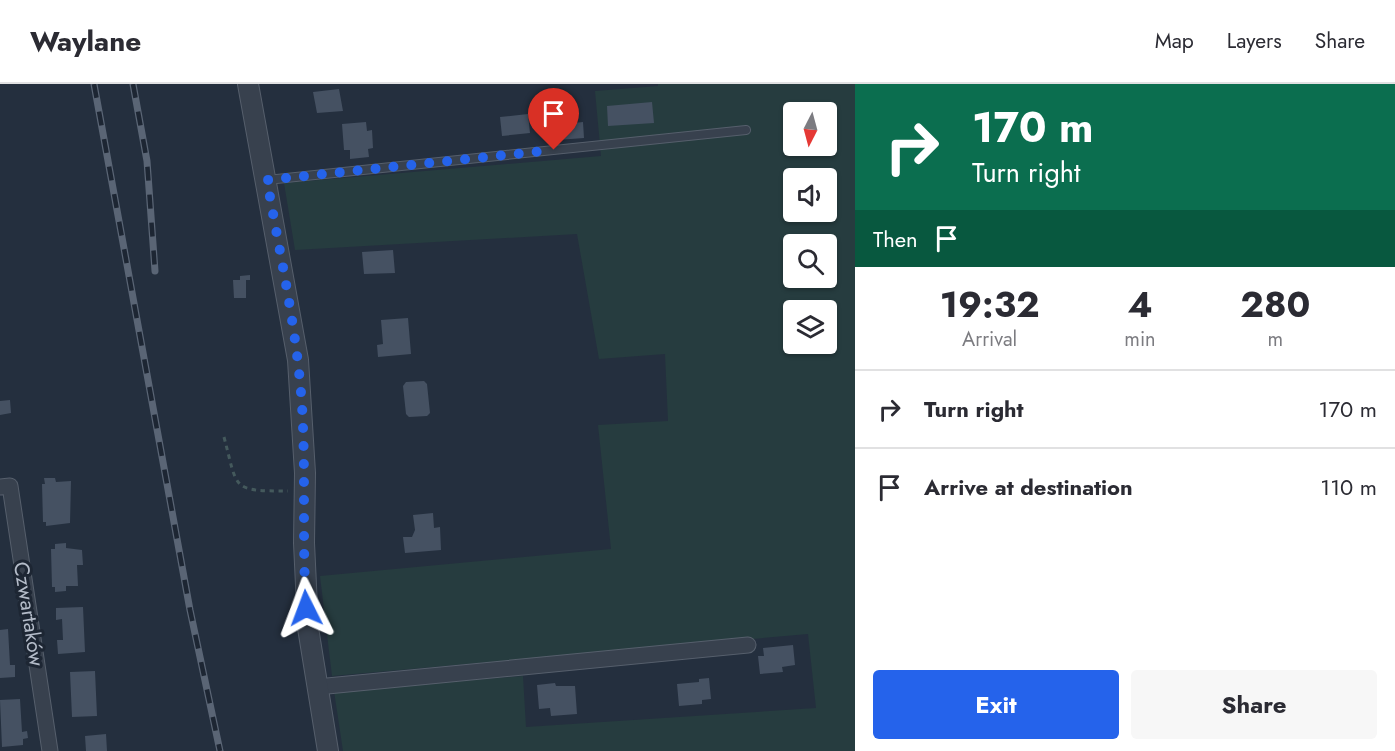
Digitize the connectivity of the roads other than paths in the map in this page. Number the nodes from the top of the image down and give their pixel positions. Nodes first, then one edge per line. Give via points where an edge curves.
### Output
1 (248, 84) edge
2 (746, 130) dead end
3 (267, 180) junction
4 (0, 487) edge
5 (748, 645) dead end
6 (317, 687) junction
7 (50, 751) edge
8 (328, 751) edge

1 - 3 street
2 - 3 lane
3 - 6 street via 298,360 305,588
4 - 7 street, Czwartaków via 10,486
5 - 6 street
6 - 8 street

